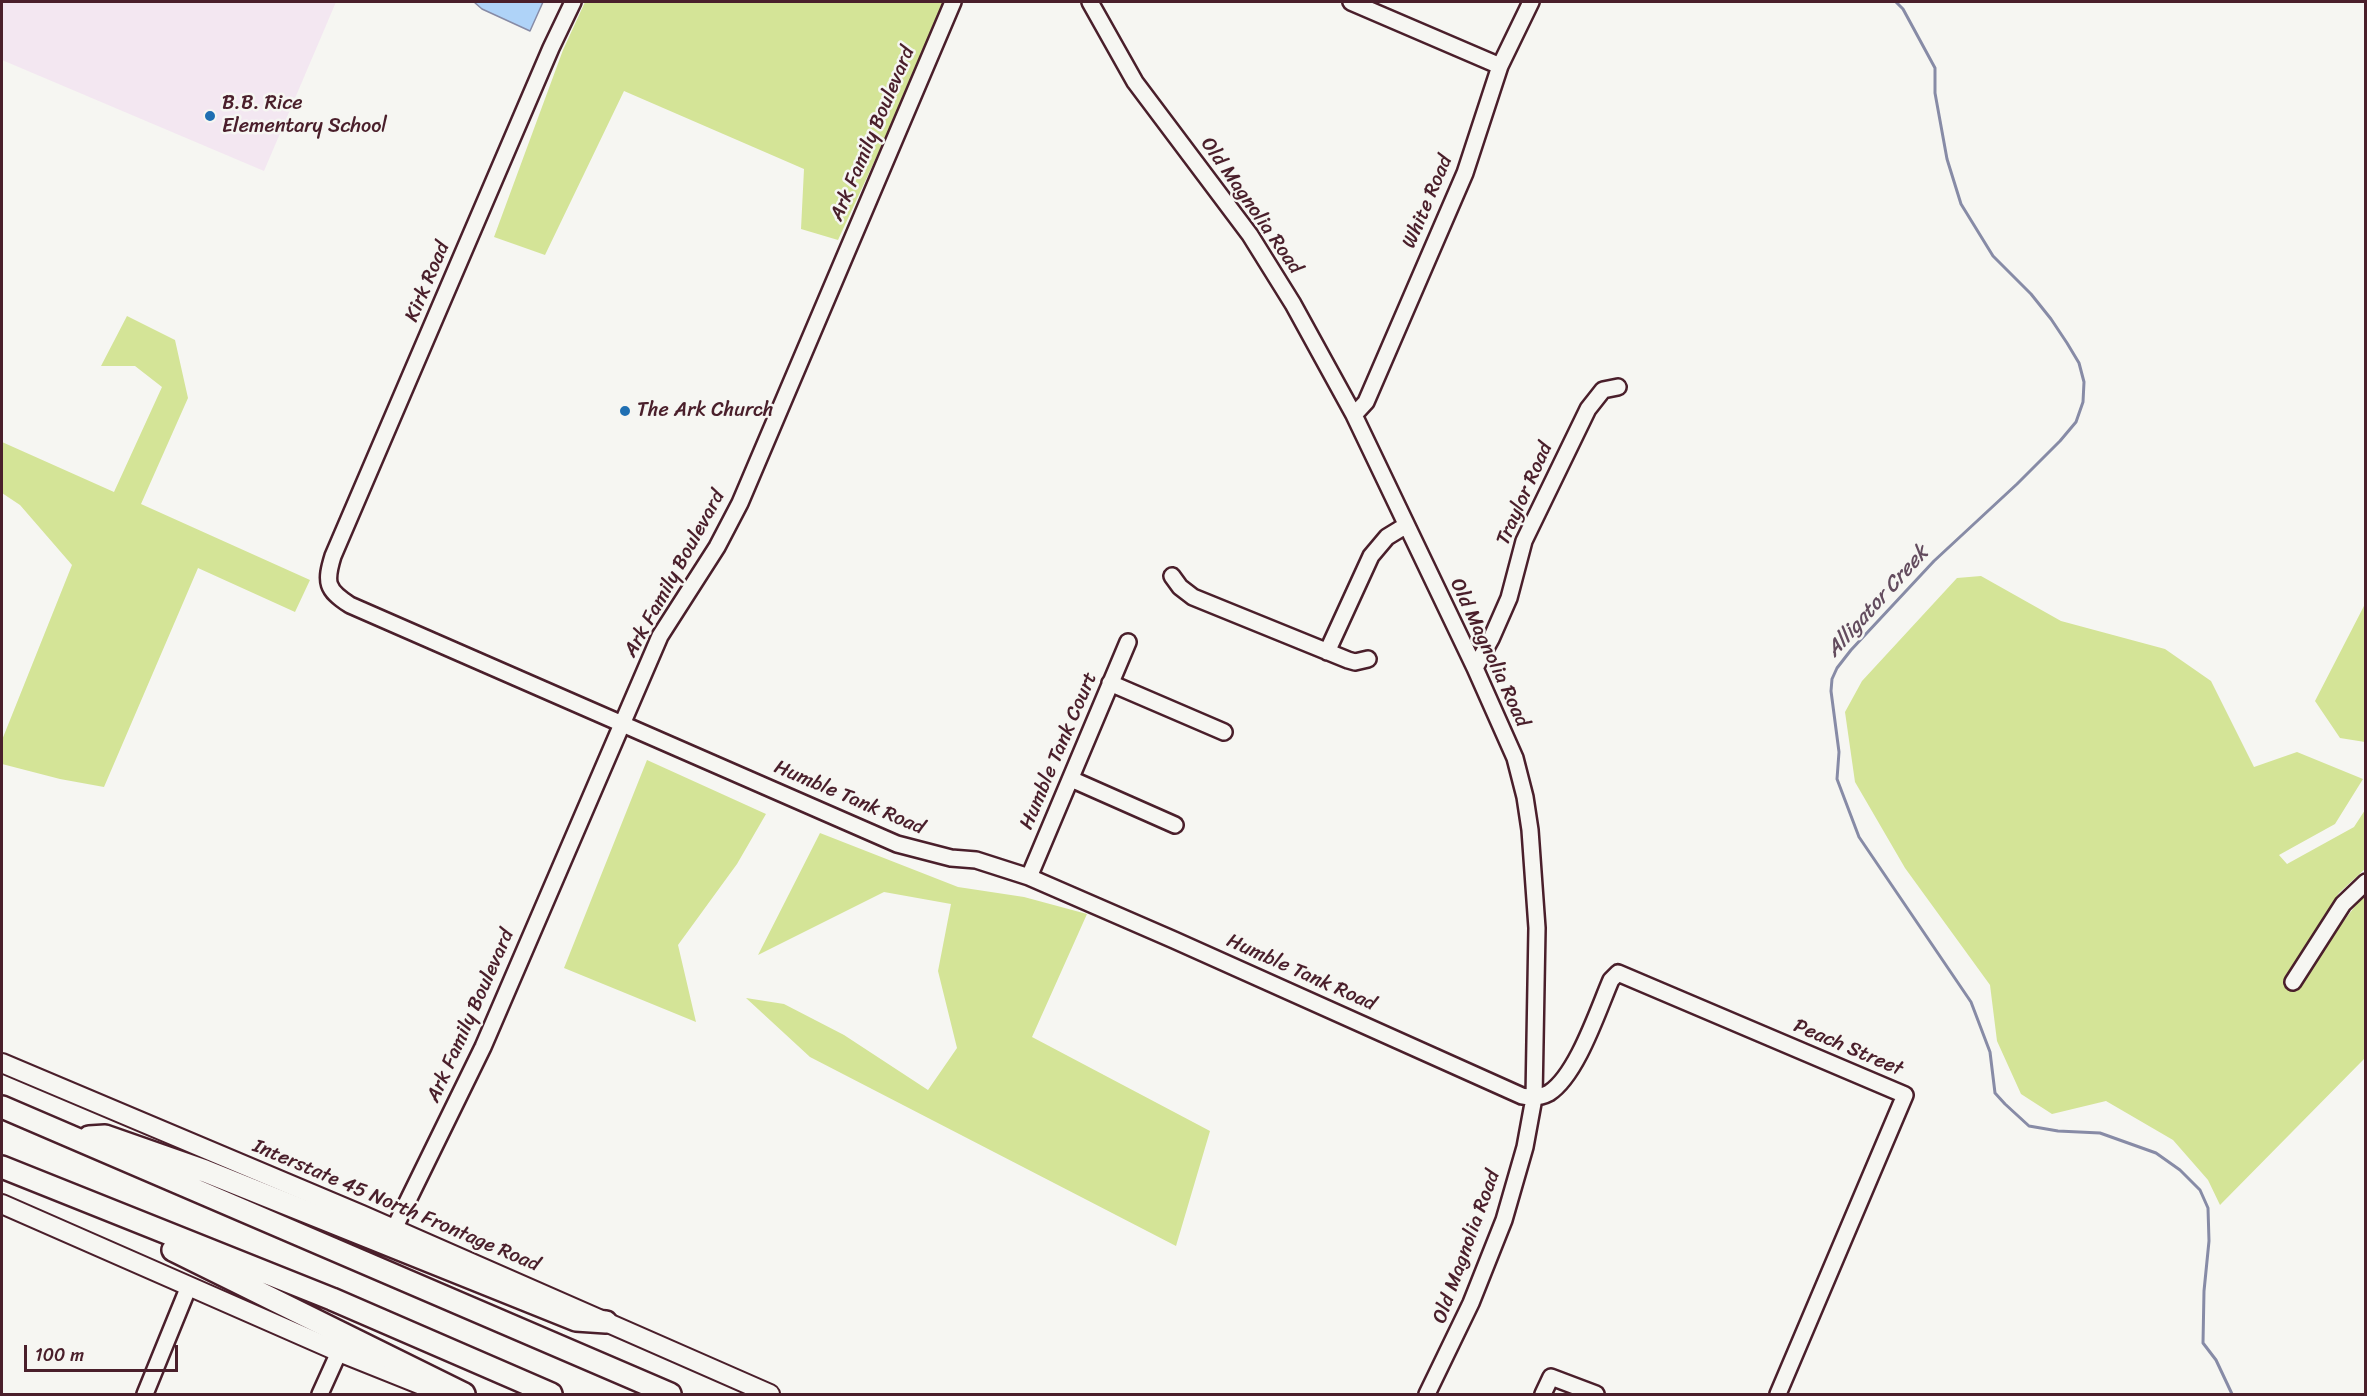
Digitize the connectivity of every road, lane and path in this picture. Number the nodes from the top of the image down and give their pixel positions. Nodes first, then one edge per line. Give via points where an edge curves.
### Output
1 (573, 2) edge
2 (953, 2) edge
3 (1090, 2) edge
4 (1351, 2) edge
5 (1532, 2) edge
6 (1500, 66) junction
7 (1618, 387) dead end
8 (1354, 415) junction
9 (1405, 526) junction
10 (1172, 576) dead end
11 (328, 581) joint
12 (1128, 642) dead end
13 (1328, 651) junction
14 (1368, 659) dead end
15 (1475, 668) junction
16 (1110, 683) junction
17 (621, 724) junction
18 (1224, 732) dead end
19 (1071, 779) junction
20 (1175, 825) dead end
21 (1029, 877) junction
22 (2366, 882) edge
23 (2293, 982) dead end
24 (2, 1063) edge
25 (1534, 1098) junction
26 (2, 1107) edge
27 (71, 1137) junction
28 (2, 1167) edge
29 (46, 1187) junction
30 (2, 1204) edge
31 (394, 1229) junction
32 (189, 1286) junction
33 (606, 1322) junction
34 (339, 1352) junction
35 (145, 1395) edge
36 (320, 1395) edge
37 (446, 1395) edge
38 (464, 1395) edge
39 (551, 1395) edge
40 (670, 1395) edge
41 (770, 1395) edge
42 (1427, 1395) edge
43 (1543, 1395) edge
44 (1596, 1395) edge
45 (1778, 1395) edge

1 - 11 street, Kirk Road via 338,545
2 - 17 street, Ark Family Boulevard via 737,510 660,636
3 - 8 street, Old Magnolia Road via 1135,82 1251,235
4 - 6 street
5 - 6 street, White Road
6 - 8 street, White Road via 1465,173 1366,402
7 - 15 street, Traylor Road via 1603,390 1588,409 1524,541 1509,598
8 - 9 street, Old Magnolia Road
9 - 13 street via 1387,537 1371,556
9 - 15 street, Old Magnolia Road
10 - 13 street via 1193,597
11 - 17 street, Humble Tank Road via 331,590 350,605
12 - 16 street, Humble Tank Court
13 - 14 street via 1355,662
15 - 25 street, Old Magnolia Road via 1515,758 1530,830 1537,928
16 - 18 street
16 - 19 street, Humble Tank Court
17 - 21 street, Humble Tank Road via 897,844 940,856 976,860
17 - 31 street, Ark Family Boulevard via 483,1047
19 - 20 street
19 - 21 street, Humble Tank Court
21 - 25 street, Humble Tank Road
22 - 23 street via 2343,904
24 - 31 main road, Interstate 45 North Frontage Road
25 - 42 street, Old Magnolia Road via 1504,1220 1472,1304
25 - 45 street, Peach Street via 1549,1092 1567,1074 1611,980 1618,973 1905,1095
26 - 27 highway
27 - 33 highway via 105,1136 194,1167 576,1320
27 - 40 highway
28 - 29 highway
29 - 38 highway
29 - 39 highway via 332,1299
30 - 32 main road
31 - 33 main road, Interstate 45 North Frontage Road
32 - 34 main road
32 - 35 street
33 - 41 main road, Interstate 45 North Frontage Road
34 - 36 street
34 - 37 main road
43 - 44 street via 1551,1377

